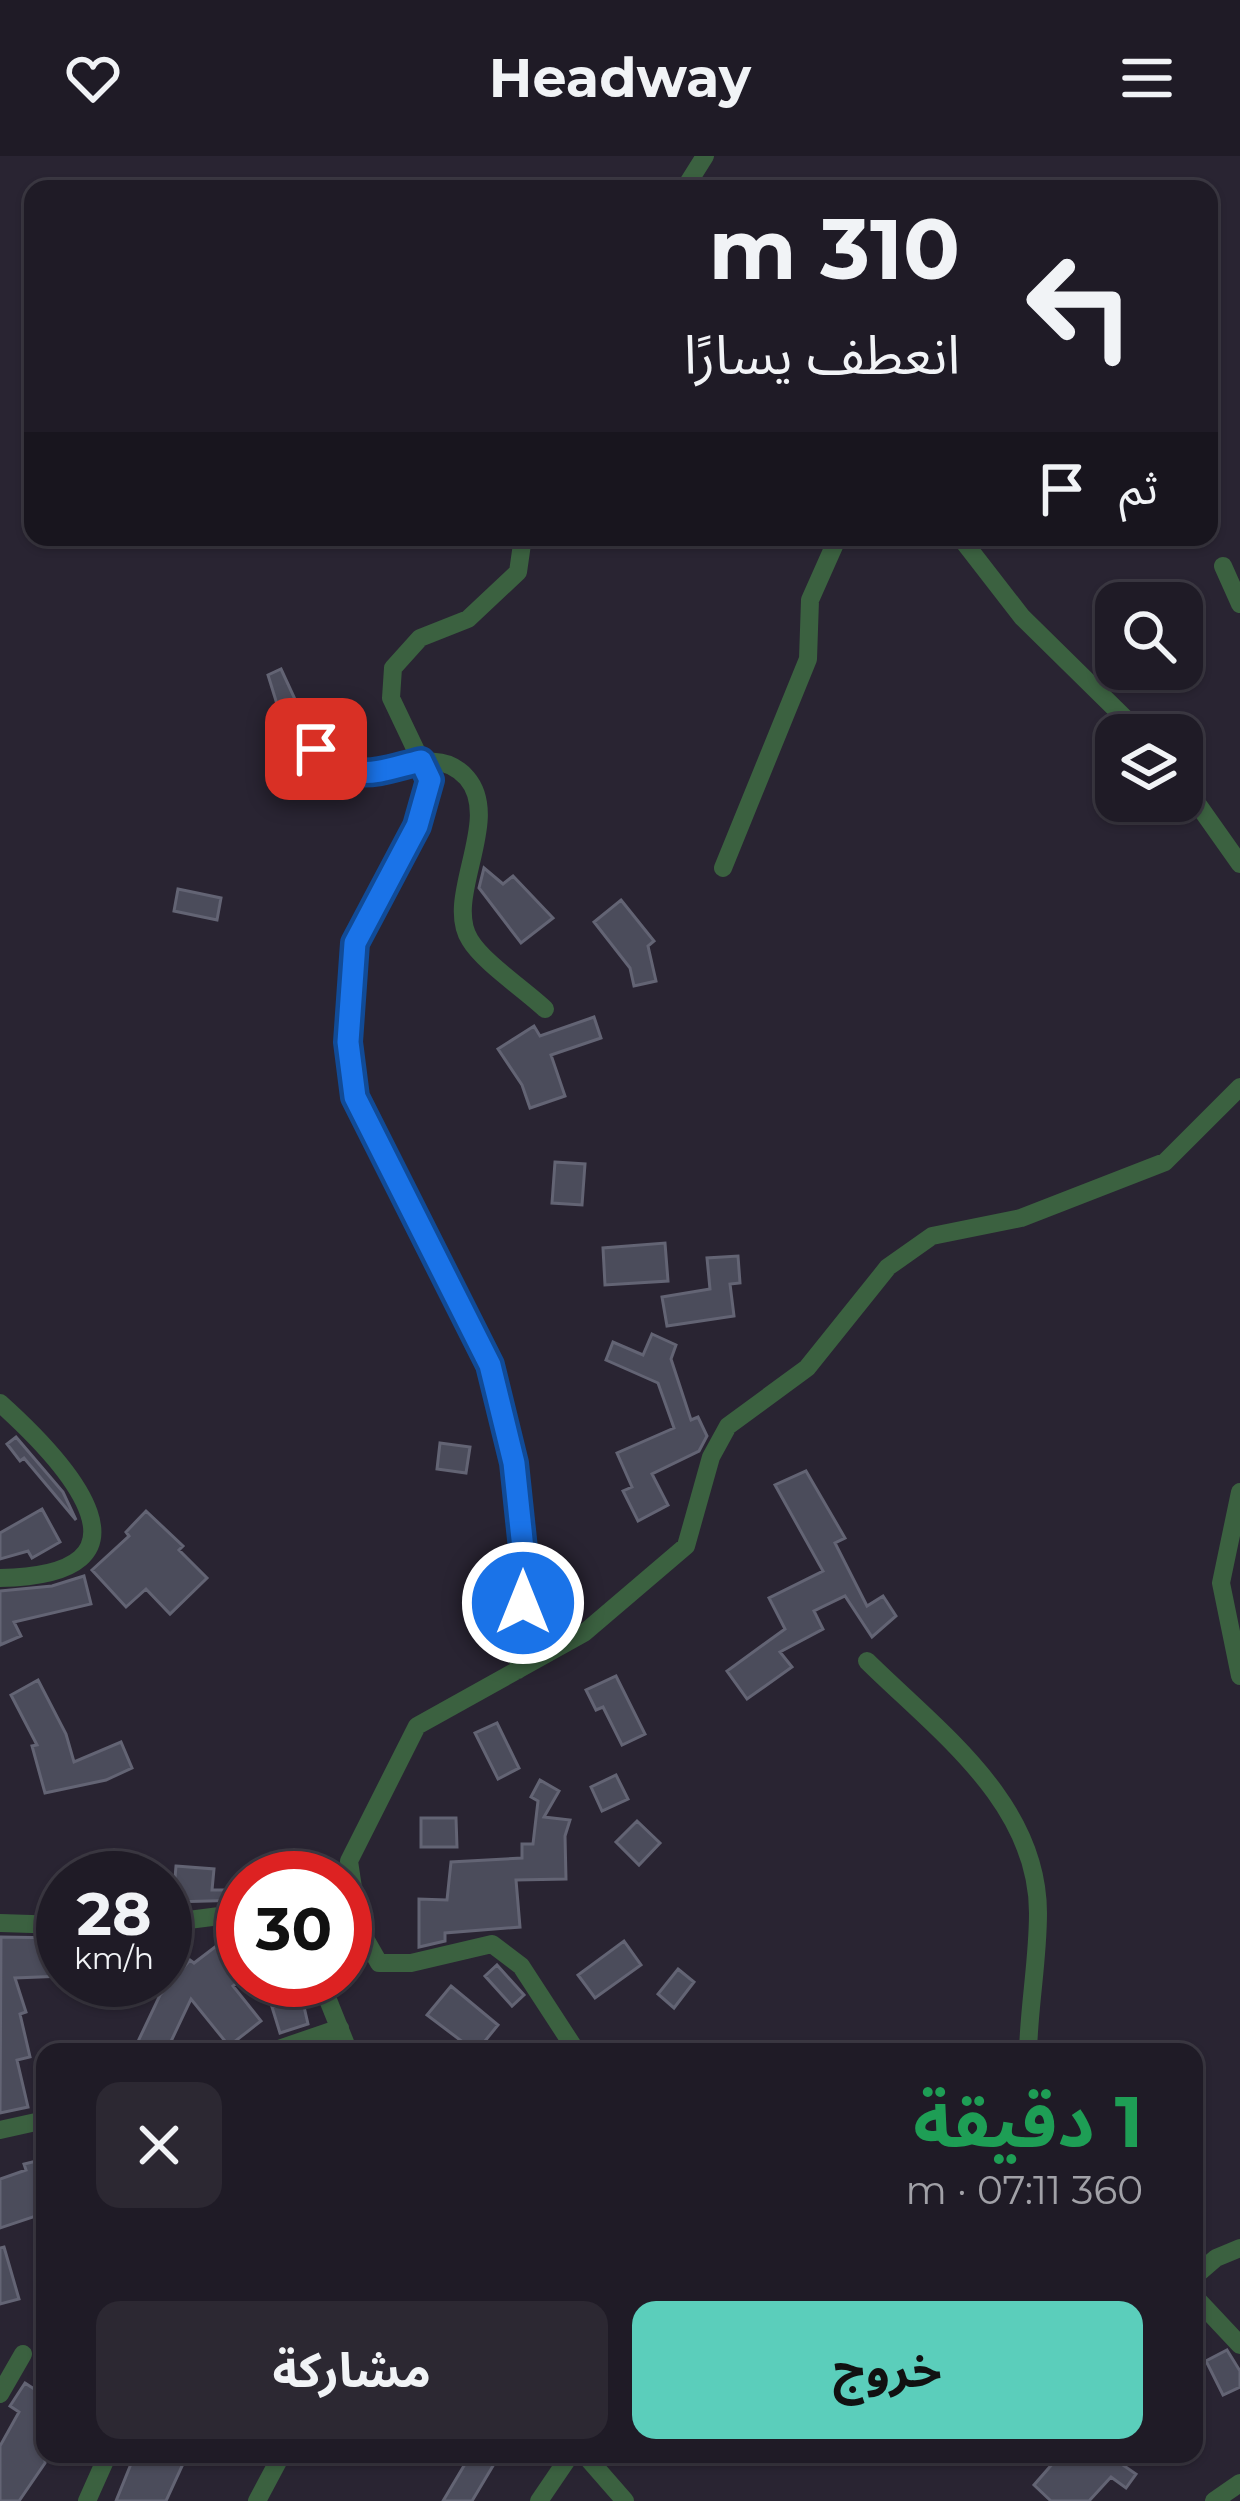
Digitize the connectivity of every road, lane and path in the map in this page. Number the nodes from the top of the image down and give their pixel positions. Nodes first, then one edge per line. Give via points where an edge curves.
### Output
1 (522, 546) edge
2 (834, 546) edge
3 (967, 546) edge
4 (1223, 566) dead end
5 (1240, 604) edge
6 (1121, 714) edge
7 (316, 749) dead end
8 (421, 761) junction
9 (1203, 812) edge
10 (1240, 864) edge
11 (723, 868) dead end
12 (545, 1009) dead end
13 (1240, 1087) edge
14 (0, 1403) edge
15 (1240, 1492) edge
16 (0, 1578) edge
17 (867, 1661) dead end
18 (518, 1670) junction
19 (1240, 1676) edge
20 (354, 1851) edge
21 (0, 1923) edge
22 (36, 1924) edge
23 (372, 1951) edge
24 (331, 2007) edge
25 (340, 2028) junction
26 (296, 2043) edge
27 (346, 2043) edge
28 (571, 2043) edge
29 (1029, 2043) edge
30 (36, 2122) edge
31 (0, 2130) edge
32 (1240, 2248) edge
33 (1203, 2269) edge
34 (1203, 2306) edge
35 (1240, 2345) edge
36 (22, 2354) dead end
37 (0, 2394) edge
38 (104, 2463) edge
39 (277, 2463) edge
40 (565, 2463) edge
41 (592, 2463) edge
42 (1240, 2483) edge
43 (87, 2501) edge
44 (257, 2501) edge
45 (539, 2501) edge
46 (625, 2501) edge
47 (1214, 2501) edge

1 - 8 street via 518,572 468,619 420,638 393,668 392,698
2 - 11 street via 810,600 808,659
3 - 6 street via 1022,617
4 - 5 street
7 - 8 street via 337,770 367,775
8 - 12 street via 444,761 470,780 480,811 463,919 470,940
8 - 18 street via 430,780 417,826 355,943 348,1042 355,1097 490,1365 514,1463 525,1568
9 - 10 street
13 - 18 street via 1166,1162 1021,1218 932,1236 888,1267 807,1368 728,1426 711,1456 686,1546 584,1633
14 - 16 street via 76,1489 95,1539 82,1562 44,1577
15 - 19 street via 1220,1583
17 - 29 street via 995,1790 1021,1828 1039,1910
18 - 20 street via 417,1726
21 - 22 street
23 - 28 street via 379,1963 411,1963 492,1944 521,1966
24 - 25 street
25 - 26 street
25 - 27 street
30 - 31 street
32 - 33 street
34 - 35 street
36 - 37 street
38 - 43 street
39 - 44 street
40 - 45 street
41 - 46 street
42 - 47 street

